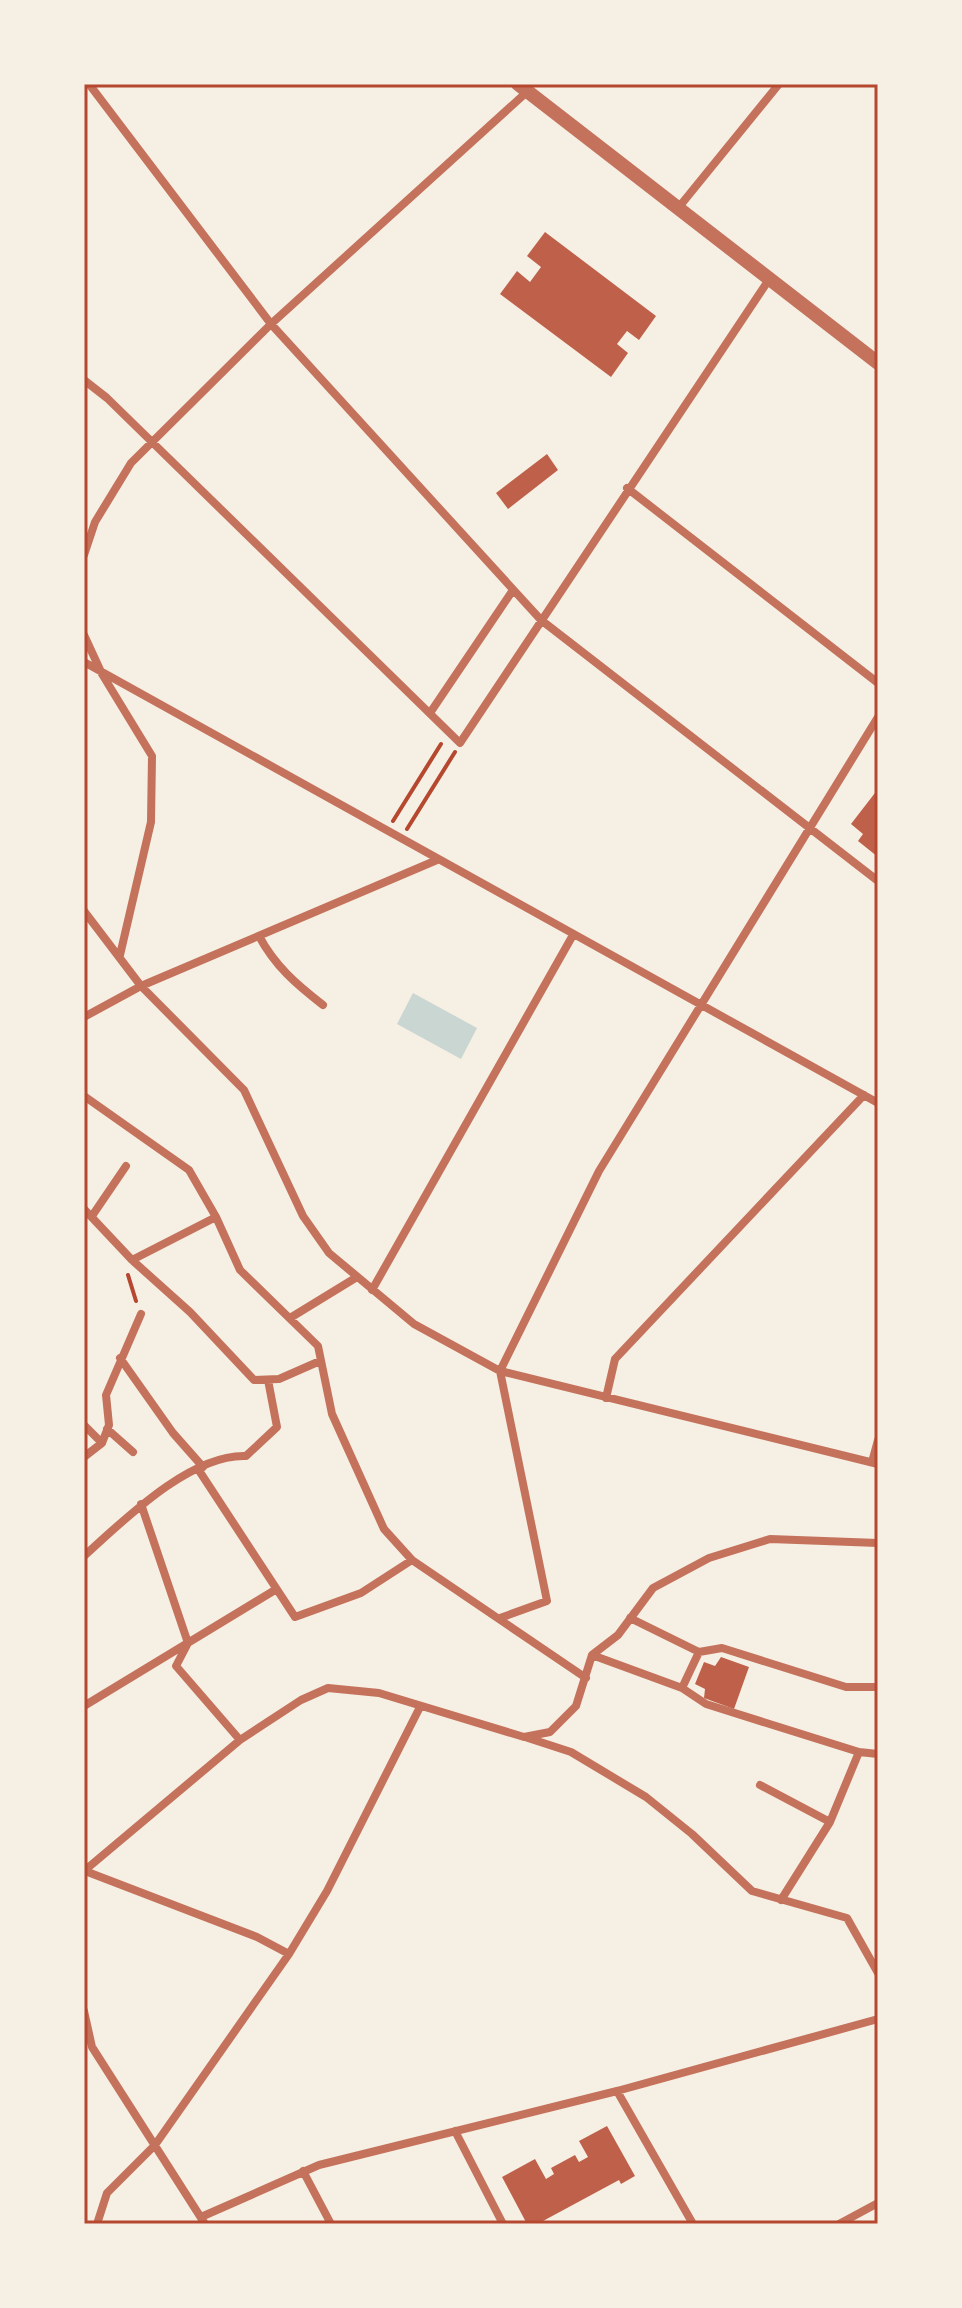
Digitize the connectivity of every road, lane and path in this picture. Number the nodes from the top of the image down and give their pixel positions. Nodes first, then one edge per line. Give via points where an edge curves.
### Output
1 (89, 84) edge
2 (779, 84) edge
3 (524, 87) edge
4 (679, 207) junction
5 (770, 278) junction
6 (271, 324) junction
7 (878, 363) edge
8 (84, 380) edge
9 (152, 441) junction
10 (627, 488) junction
11 (84, 555) edge
12 (513, 590) junction
13 (541, 620) junction
14 (84, 635) edge
15 (84, 662) edge
16 (102, 674) junction
17 (878, 683) edge
18 (430, 713) junction
19 (878, 717) edge
20 (449, 732) junction
21 (460, 743) junction
22 (809, 827) junction
23 (386, 831) junction
24 (400, 839) junction
25 (437, 860) junction
26 (878, 881) edge
27 (84, 911) edge
28 (573, 935) junction
29 (259, 936) junction
30 (120, 955) junction
31 (141, 986) junction
32 (323, 1005) dead end
33 (701, 1006) junction
34 (84, 1017) edge
35 (864, 1095) junction
36 (84, 1096) edge
37 (878, 1103) edge
38 (126, 1166) dead end
39 (84, 1209) edge
40 (92, 1216) junction
41 (216, 1217) junction
42 (132, 1260) junction
43 (357, 1277) junction
44 (372, 1290) junction
45 (141, 1314) joint
46 (290, 1318) junction
47 (120, 1358) junction
48 (320, 1361) junction
49 (500, 1371) junction
50 (268, 1380) junction
51 (606, 1398) junction
52 (84, 1425) edge
53 (107, 1429) junction
54 (878, 1440) edge
55 (102, 1443) junction
56 (133, 1452) dead end
57 (84, 1457) edge
58 (875, 1463) edge
59 (201, 1468) junction
60 (141, 1504) junction
61 (878, 1543) edge
62 (84, 1556) edge
63 (412, 1560) junction
64 (275, 1590) junction
65 (500, 1618) junction
66 (630, 1618) junction
67 (188, 1643) junction
68 (699, 1652) junction
69 (592, 1655) junction
70 (586, 1678) junction
71 (878, 1687) edge
72 (682, 1688) junction
73 (84, 1706) edge
74 (420, 1707) junction
75 (524, 1737) junction
76 (240, 1740) junction
77 (859, 1752) junction
78 (878, 1754) edge
79 (760, 1785) dead end
80 (830, 1822) junction
81 (84, 1871) edge
82 (781, 1900) junction
83 (289, 1954) junction
84 (878, 1973) edge
85 (84, 2011) edge
86 (878, 2019) edge
87 (88, 2049) edge
88 (617, 2091) junction
89 (455, 2131) junction
90 (155, 2145) junction
91 (303, 2171) junction
92 (878, 2203) edge
93 (203, 2220) edge
94 (97, 2224) edge
95 (331, 2224) edge
96 (503, 2224) edge
97 (693, 2224) edge
98 (839, 2224) edge

1 - 6 street
2 - 4 street
3 - 4 street
3 - 6 street
4 - 5 street
5 - 7 street
5 - 10 street
6 - 9 street
6 - 12 street
8 - 9 street
9 - 11 street via 131,463 95,522
9 - 18 street
10 - 13 street
10 - 17 street
12 - 13 street
12 - 18 street
13 - 21 street
13 - 22 street
14 - 16 street
15 - 16 street
16 - 23 street
16 - 30 street via 152,756 151,822
18 - 20 street
19 - 22 street
20 - 21 street
20 - 23 path
21 - 24 path
22 - 26 street
22 - 33 street
23 - 24 street
24 - 25 street
25 - 28 street
25 - 29 street
27 - 30 street
28 - 33 street
28 - 44 street
29 - 31 street
29 - 32 street via 290,979
30 - 31 street
31 - 34 street
31 - 43 street via 244,1090 303,1216 329,1253
33 - 35 street
33 - 49 street via 599,1171
35 - 37 street
35 - 51 street via 615,1359
36 - 41 street via 189,1170
38 - 40 street
39 - 40 street
40 - 42 street
41 - 42 street
41 - 46 street via 240,1270
42 - 45 path via 125,1268
42 - 50 street via 254,1380
43 - 44 street
43 - 46 street
44 - 49 street via 414,1324
45 - 47 street
46 - 48 street via 318,1346
47 - 53 street via 106,1395
47 - 59 street
48 - 50 street
48 - 63 street via 332,1414 384,1529
49 - 51 street
49 - 65 street via 547,1601
50 - 59 street via 277,1427 246,1456 226,1455
51 - 58 street
52 - 55 street
53 - 55 street
53 - 56 street
54 - 58 street
55 - 57 street
59 - 60 street
59 - 64 street
60 - 62 street
60 - 67 street
61 - 66 street via 770,1539 709,1558 653,1588
63 - 64 street via 361,1593 295,1617
63 - 65 street
64 - 67 street
65 - 70 street
66 - 68 street
66 - 69 street
67 - 73 street
67 - 76 street via 176,1666
68 - 71 street via 722,1648 846,1687
68 - 72 street
69 - 70 street
69 - 72 street
70 - 75 street via 576,1706 550,1732
72 - 77 street via 706,1704
74 - 75 street
74 - 76 street via 379,1693 328,1688
74 - 83 street via 327,1891
75 - 82 street via 571,1752 646,1797 752,1891
76 - 81 street
77 - 78 street
77 - 80 street
79 - 80 street
80 - 82 street
81 - 83 street
82 - 84 street via 847,1918
83 - 90 street
85 - 87 street
86 - 88 street
87 - 90 street
88 - 89 street
88 - 97 street
89 - 91 street
89 - 96 street
90 - 93 street
90 - 94 street via 107,2193
91 - 93 street
91 - 95 street
92 - 98 street

